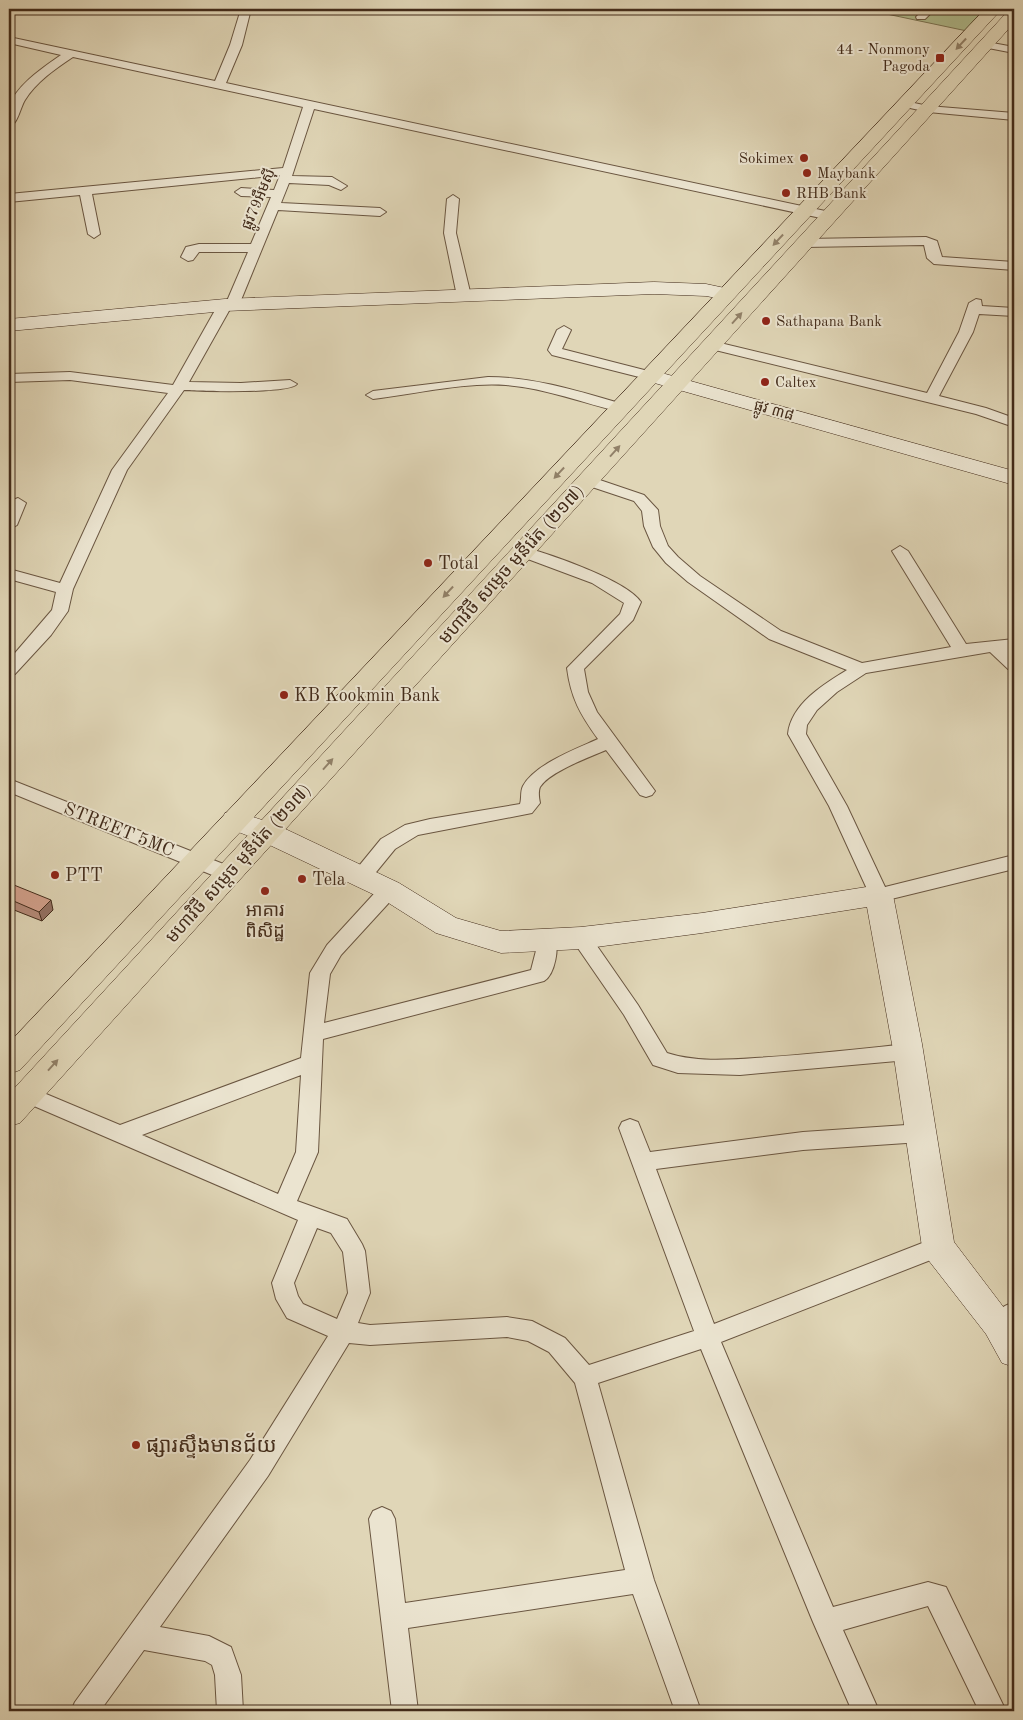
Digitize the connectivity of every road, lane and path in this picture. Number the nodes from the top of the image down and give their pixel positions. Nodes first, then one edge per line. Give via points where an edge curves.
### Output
1 (246, 9) edge
2 (930, 9) edge
3 (994, 9) edge
4 (1014, 14) edge
5 (922, 17) dead end
6 (9, 40) edge
7 (987, 45) junction
8 (1014, 50) edge
9 (71, 53) junction
10 (219, 85) junction
11 (310, 104) junction
12 (905, 104) junction
13 (928, 109) junction
14 (1014, 117) edge
15 (9, 123) edge
16 (286, 175) junction
17 (341, 186) dead end
18 (85, 190) junction
19 (241, 192) dead end
20 (278, 194) junction
21 (9, 198) edge
22 (452, 200) dead end
23 (272, 206) junction
24 (806, 210) junction
25 (380, 212) dead end
26 (830, 216) junction
27 (94, 234) dead end
28 (805, 243) junction
29 (255, 248) junction
30 (188, 257) dead end
31 (1010, 266) edge
32 (1014, 279) edge
33 (727, 294) junction
34 (464, 296) junction
35 (229, 305) junction
36 (1014, 312) edge
37 (9, 325) edge
38 (564, 330) dead end
39 (712, 345) junction
40 (651, 376) junction
41 (9, 378) edge
42 (677, 383) junction
43 (290, 384) dead end
44 (177, 388) junction
45 (373, 395) dead end
46 (931, 399) junction
47 (621, 408) junction
48 (1014, 423) edge
49 (1014, 478) edge
50 (588, 481) junction
51 (18, 503) dead end
52 (9, 525) edge
53 (900, 551) dead end
54 (523, 552) junction
55 (9, 574) edge
56 (65, 589) junction
57 (1014, 644) edge
58 (995, 646) junction
59 (962, 650) junction
60 (1014, 664) edge
61 (861, 669) junction
62 (9, 670) edge
63 (609, 741) junction
64 (9, 785) edge
65 (646, 791) dead end
66 (235, 820) junction
67 (266, 832) junction
68 (197, 861) junction
69 (1014, 862) edge
70 (229, 874) junction
71 (361, 877) junction
72 (389, 890) junction
73 (880, 895) junction
74 (581, 938) junction
75 (547, 940) junction
76 (313, 1034) junction
77 (908, 1052) junction
78 (9, 1062) edge
79 (313, 1062) junction
80 (28, 1094) junction
81 (9, 1114) edge
82 (630, 1128) dead end
83 (921, 1132) junction
84 (118, 1135) junction
85 (642, 1162) junction
86 (284, 1206) junction
87 (311, 1216) junction
88 (938, 1247) junction
89 (1006, 1318) edge
90 (343, 1332) junction
91 (707, 1335) junction
92 (1014, 1352) edge
93 (585, 1378) junction
94 (382, 1518) dead end
95 (641, 1580) junction
96 (394, 1617) junction
97 (826, 1622) junction
98 (140, 1636) junction
99 (84, 1711) edge
100 (230, 1711) edge
101 (406, 1711) edge
102 (688, 1711) edge
103 (866, 1711) edge
104 (993, 1711) edge

1 - 10 street via 236,45
2 - 5 street
3 -> 12 main road, មហាវិថី សម្តេច មុនីរ៉េត (២១៧)
4 - 7 main road, មហាវិថី សម្តេច មុនីរ៉េត (២១៧)
6 - 9 street
7 - 8 street
7 - 13 main road, មហាវិថី សម្តេច មុនីរ៉េត (២១៧)
9 - 10 street
9 - 15 street via 46,70 26,90 17,102
10 - 11 street
11 - 16 street, ផ្លូវ79អឹមស៊ី
11 - 24 street
12 - 13 street
12 - 24 main road, មហាវិថី សម្តេច មុនីរ៉េត (២១៧)
13 - 14 street
13 - 26 main road, មហាវិថី សម្តេច មុនីរ៉េត (២១៧)
16 - 17 street via 332,180
16 - 18 street
16 - 20 street, ផ្លូវ79អឹមស៊ី
18 - 21 street
18 - 27 street
19 - 20 street
20 - 23 street, ផ្លូវ79អឹមស៊ី
22 - 34 street via 450,233
23 - 25 street
23 - 29 street, ផ្លូវ79អឹមស៊ី
24 - 26 street
24 -> 33 main road, មហាវិថី សម្តេច មុនីរ៉េត (២១៧)
26 - 28 main road, មហាវិថី សម្តេច មុនីរ៉េត (២១៧)
28 - 31 street via 926,240 932,244 936,261
39 -> 28 main road, មហាវិថី សម្តេច មុនីរ៉េត (២១៧)
29 - 30 street via 199,248 191,250
29 - 35 street, ផ្លូវ79អឹមស៊ី
31 - 32 street
33 - 34 street via 654,288
33 - 40 main road, មហាវិថី សម្តេច មុនីរ៉េត (២១៧)
34 - 35 street
35 - 37 street
35 - 44 street
36 - 46 street via 975,307 966,332
38 - 40 street, ផ្លូវ ៣៨ via 556,352
39 - 42 main road, មហាវិថី សម្តេច មុនីរ៉េត (២១៧)
39 - 46 street
40 - 42 street, ផ្លូវ ៣៨
40 - 47 main road, មហាវិថី សម្តេច មុនីរ៉េត (២១៧)
41 - 44 street via 70,376
42 - 49 street, ផ្លូវ ៣៨
50 -> 42 main road, មហាវិថី សម្តេច មុនីរ៉េត (២១៧)
43 - 44 street
44 - 56 street via 120,470
45 - 47 street via 505,381
46 - 48 street
47 -> 66 main road, មហាវិថី សម្តេច មុនីរ៉េត (២១៧)
50 - 54 main road, មហាវិថី សម្តេច មុនីរ៉េត (២១៧)
50 - 61 street via 638,498 650,510 652,526 661,547 672,560 738,610 775,635
51 - 52 street
53 - 59 street
54 - 63 street via 604,584 625,594 632,602 627,616 575,668 579,692 589,714
67 -> 54 main road, មហាវិថី សម្តេច មុនីរ៉េត (២១៧)
55 - 56 street
56 - 62 street via 60,611
57 - 58 street
58 - 59 street
58 - 60 street
59 - 61 street
61 - 73 street via 847,676 811,706 796,728
63 - 65 street
63 - 71 street via 544,774 533,783 528,794 531,803 526,809 430,824 412,830 388,844
64 - 68 street, STREET 5MC
66 - 67 street
66 - 68 main road, មហាវិថី សម្តេច មុនីរ៉េត (២១៧)
67 - 70 main road, មហាវិថី សម្តេច មុនីរ៉េត (២១៧)
67 - 71 street
68 - 70 street, STREET 5MC
68 - 78 main road, មហាវិថី សម្តេច មុនីរ៉េត (២១៧)
69 - 73 street
80 -> 70 main road, មហាវិថី សម្តេច មុនីរ៉េត (២១៧)
71 - 72 street
72 - 75 street via 446,926 501,942
72 - 76 street via 334,950 320,974
73 - 74 street
73 - 77 street
74 - 75 street
74 - 77 street via 631,1010 660,1059 667,1064 696,1068 762,1065
75 - 76 street via 542,972 533,978
76 - 79 street
77 - 83 street
79 - 84 street
79 - 86 street via 307,1152
80 - 81 main road, មហាវិថី សម្តេច មុនីរ៉េត (២១៧)
80 - 84 street
82 - 85 street
83 - 85 street via 803,1141
83 - 88 street
84 - 86 street
85 - 91 street
86 - 87 street
87 - 90 street via 339,1226 354,1251 359,1293
87 - 90 street via 283,1283 287,1299 295,1311
88 - 89 street
88 - 91 street via 832,1291
89 - 92 street
90 - 93 street via 370,1336 507,1328 532,1331 557,1345
90 - 98 street via 259,1468
91 - 93 street via 678,1347 611,1366
91 - 97 street
93 - 95 street
94 - 96 street
95 - 96 street
95 - 102 street
96 - 101 street
97 - 103 street
97 - 104 street via 928,1594 937,1596
98 - 99 street
98 - 100 street via 209,1649 222,1656 228,1675

